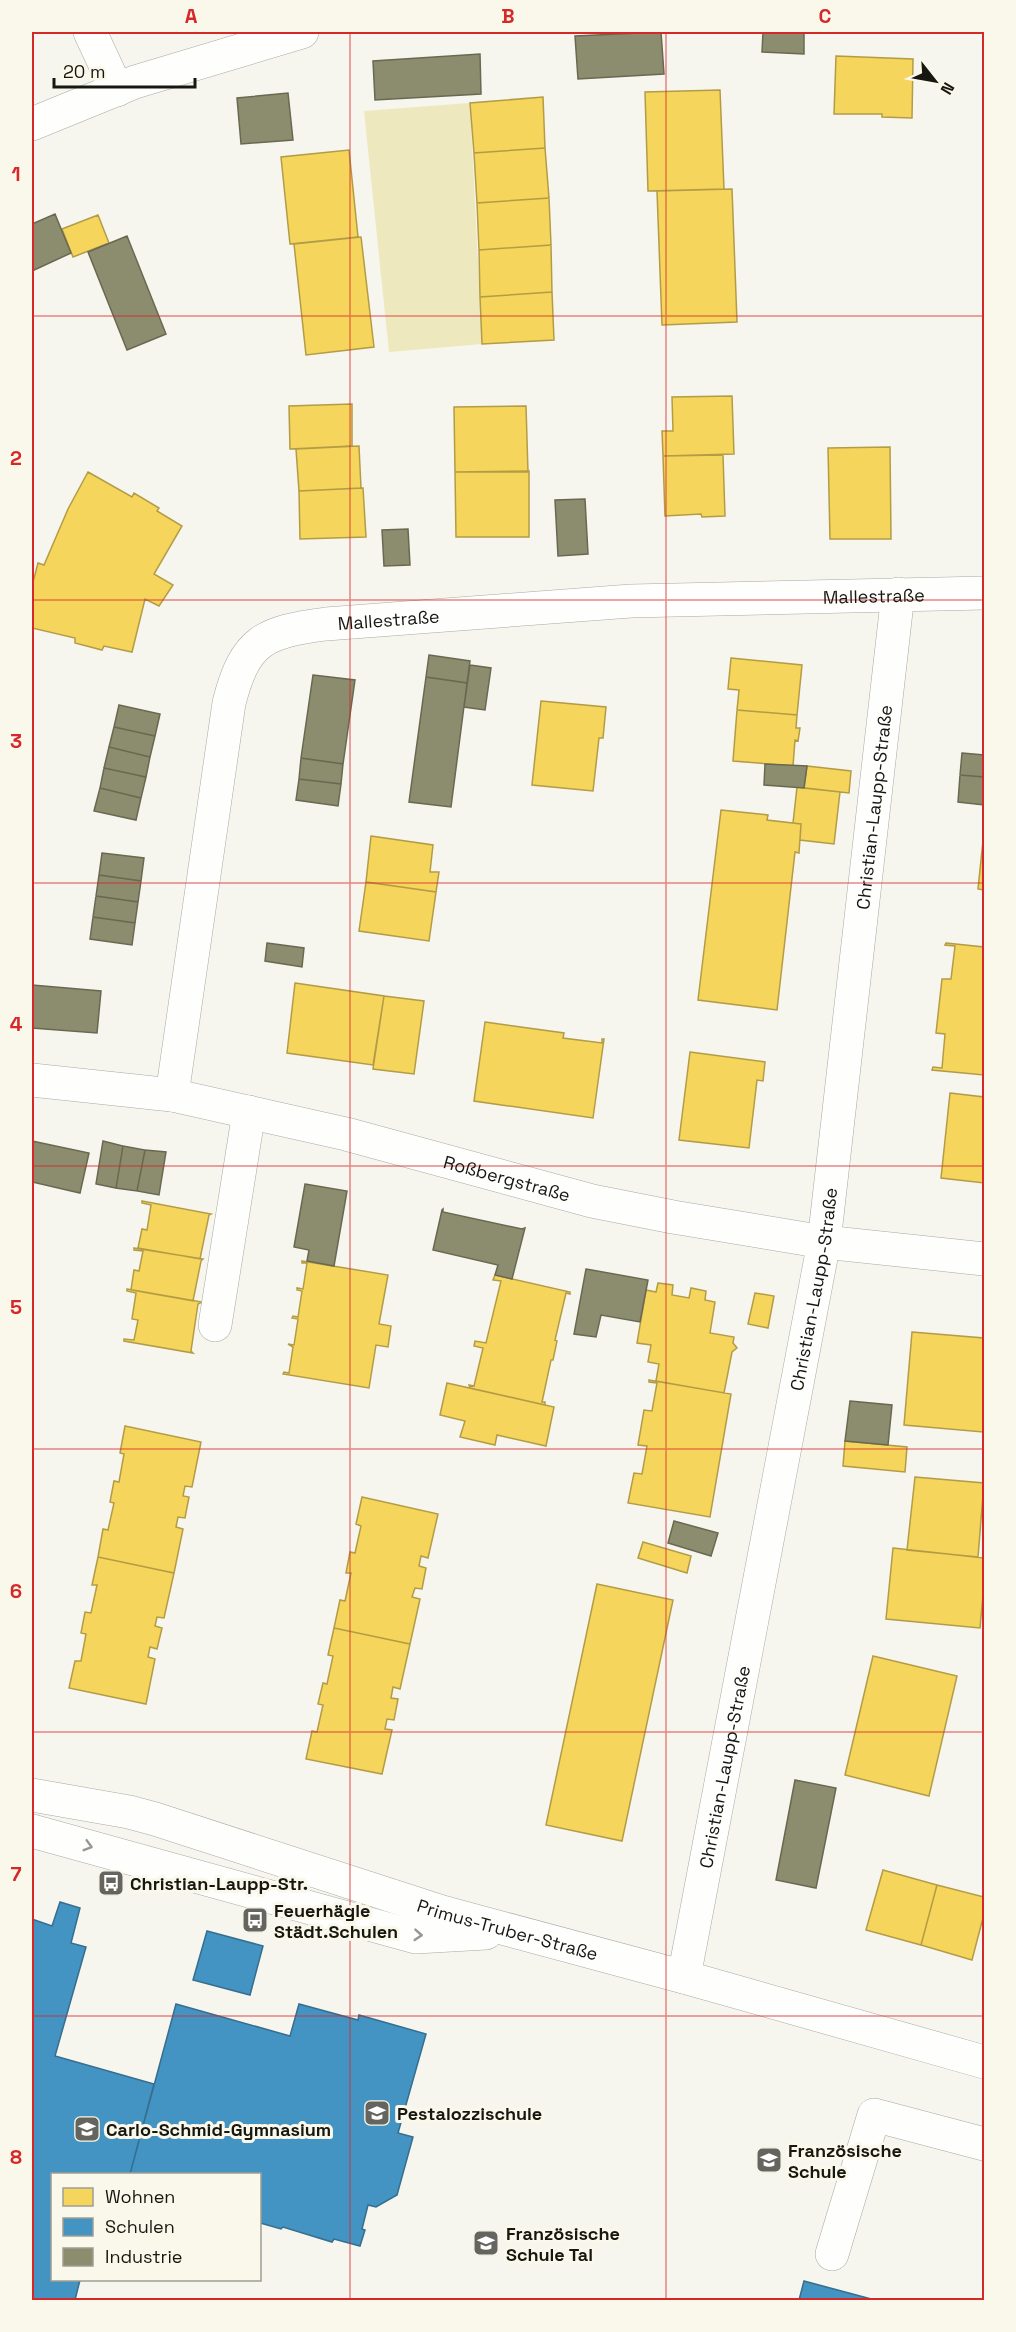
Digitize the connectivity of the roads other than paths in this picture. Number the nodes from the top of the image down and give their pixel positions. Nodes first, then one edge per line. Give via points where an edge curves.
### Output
1 (90, 32) edge
2 (302, 32) edge
3 (117, 90) junction
4 (32, 124) edge
5 (984, 593) edge
6 (898, 594) junction
7 (32, 1080) edge
8 (172, 1095) junction
9 (249, 1112) junction
10 (824, 1242) junction
11 (984, 1259) edge
12 (215, 1325) dead end
13 (32, 1795) edge
14 (32, 1830) edge
15 (513, 1931) junction
16 (684, 1977) junction
17 (984, 2062) edge
18 (984, 2144) edge
19 (832, 2254) dead end

1 - 3 street
2 - 3 street
3 - 4 street
5 - 6 street, Mallestraße
6 - 8 street, Mallestraße via 608,602 326,624 264,639 236,673 229,703
6 - 10 street, Christian-Laupp-Straße
7 - 8 street, Roßbergstraße
8 - 9 street, Roßbergstraße
9 - 10 street, Roßbergstraße via 346,1134 592,1201
9 - 12 street
10 - 11 street, Roßbergstraße
10 - 16 street, Christian-Laupp-Straße
13 - 15 street, Primus-Truber-Straße via 129,1812
14 -> 15 street via 416,1937
15 - 16 street, Primus-Truber-Straße
16 - 17 street, Primus-Truber-Straße
18 - 19 street via 874,2115

